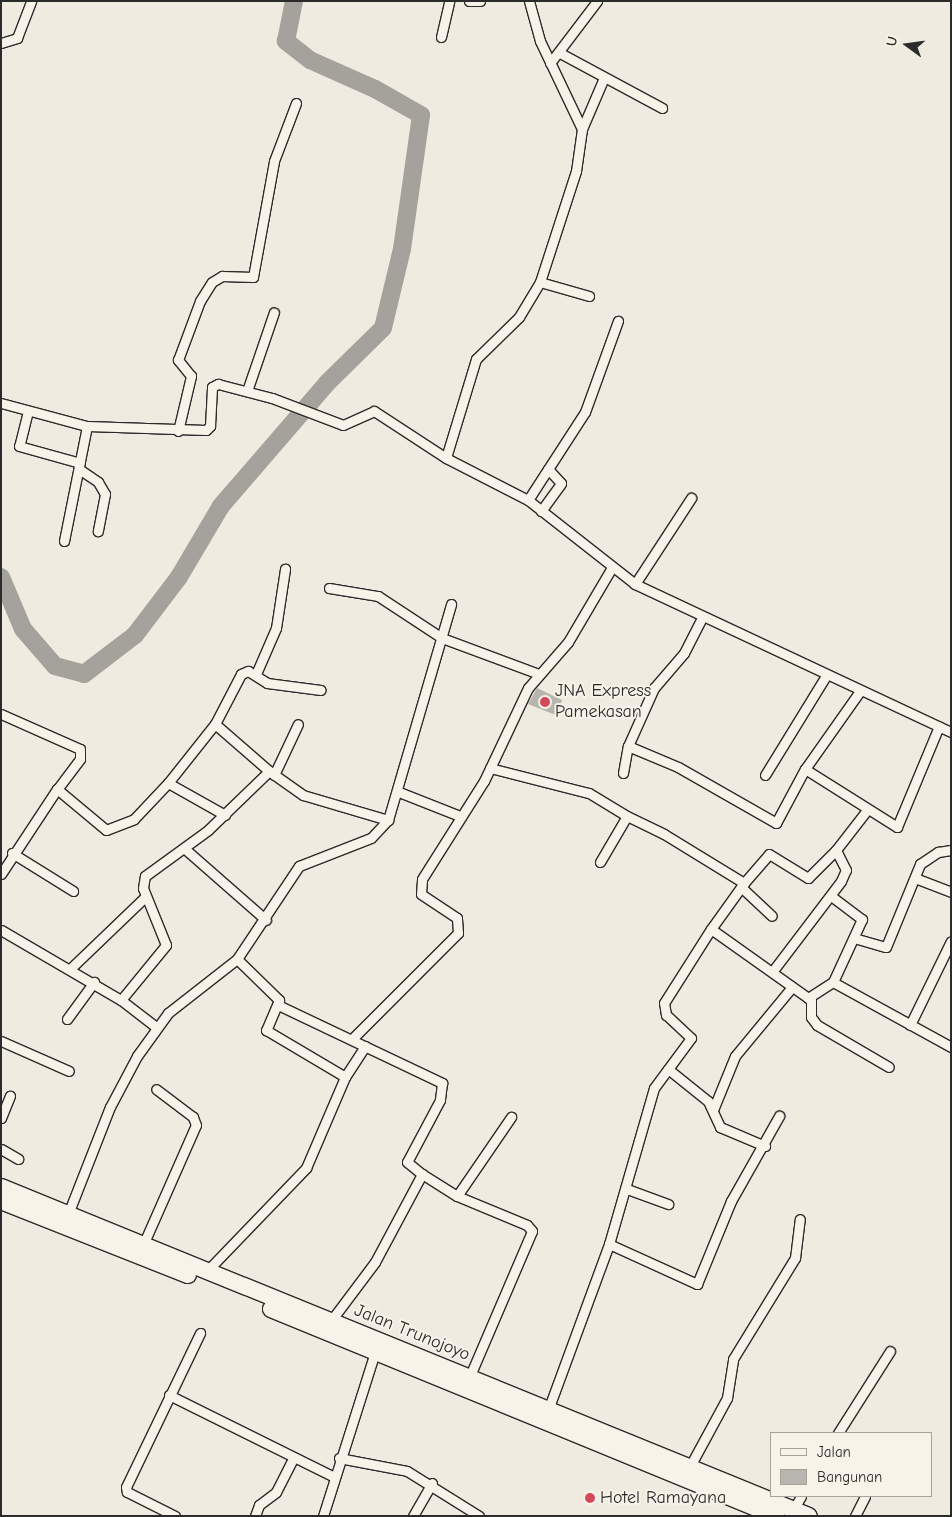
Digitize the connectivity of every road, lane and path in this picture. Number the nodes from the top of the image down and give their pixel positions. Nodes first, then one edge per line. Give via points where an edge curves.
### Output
1 (32, 1) edge
2 (449, 1) edge
3 (469, 1) edge
4 (480, 1) edge
5 (529, 1) edge
6 (597, 1) edge
7 (441, 37) dead end
8 (1, 43) edge
9 (560, 53) junction
10 (550, 63) junction
11 (602, 80) junction
12 (296, 104) dead end
13 (662, 108) dead end
14 (582, 129) junction
15 (540, 282) junction
16 (588, 296) dead end
17 (274, 312) dead end
18 (618, 321) dead end
19 (247, 392) junction
20 (1, 403) edge
21 (28, 411) junction
22 (87, 426) junction
23 (178, 431) junction
24 (446, 458) junction
25 (79, 466) junction
26 (548, 469) junction
27 (691, 498) dead end
28 (528, 500) junction
29 (541, 511) junction
30 (98, 531) dead end
31 (64, 541) dead end
32 (285, 569) dead end
33 (611, 569) junction
34 (635, 584) junction
35 (329, 588) dead end
36 (451, 604) dead end
37 (702, 618) junction
38 (442, 638) junction
39 (256, 674) junction
40 (539, 674) junction
41 (826, 676) junction
42 (320, 690) dead end
43 (860, 691) junction
44 (1, 714) edge
45 (215, 724) junction
46 (298, 724) dead end
47 (939, 726) junction
48 (951, 732) edge
49 (628, 746) junction
50 (490, 768) junction
51 (805, 769) junction
52 (272, 773) junction
53 (623, 773) dead end
54 (765, 775) dead end
55 (168, 783) junction
56 (57, 789) junction
57 (399, 792) junction
58 (867, 810) junction
59 (225, 815) junction
60 (460, 816) junction
61 (627, 816) junction
62 (388, 820) junction
63 (184, 848) junction
64 (836, 850) junction
65 (951, 850) edge
66 (12, 853) junction
67 (600, 862) dead end
68 (1, 874) edge
69 (915, 878) junction
70 (742, 885) junction
71 (73, 891) dead end
72 (951, 892) edge
73 (146, 896) junction
74 (831, 896) junction
75 (772, 916) dead end
76 (266, 920) junction
77 (711, 929) junction
78 (1, 930) edge
79 (854, 938) junction
80 (951, 941) edge
81 (237, 959) junction
82 (70, 969) junction
83 (772, 972) junction
84 (94, 982) junction
85 (833, 982) junction
86 (792, 987) junction
87 (811, 999) junction
88 (121, 1000) junction
89 (278, 1005) junction
90 (67, 1019) dead end
91 (910, 1025) junction
92 (156, 1027) junction
93 (352, 1039) junction
94 (1, 1041) edge
95 (950, 1045) edge
96 (365, 1046) junction
97 (889, 1067) dead end
98 (668, 1069) junction
99 (69, 1071) dead end
100 (345, 1077) junction
101 (156, 1089) dead end
102 (10, 1096) dead end
103 (713, 1110) junction
104 (779, 1116) dead end
105 (511, 1117) dead end
106 (1, 1118) edge
107 (765, 1146) junction
108 (1, 1148) edge
109 (18, 1159) dead end
110 (422, 1174) junction
111 (1, 1187) edge
112 (627, 1189) junction
113 (457, 1196) junction
114 (1, 1201) edge
115 (668, 1204) dead end
116 (68, 1214) junction
117 (800, 1219) dead end
118 (609, 1244) junction
119 (143, 1245) junction
120 (207, 1271) junction
121 (330, 1322) junction
122 (200, 1333) dead end
123 (890, 1351) dead end
124 (374, 1354) junction
125 (469, 1378) junction
126 (169, 1394) junction
127 (548, 1410) junction
128 (839, 1432) edge
129 (292, 1458) junction
130 (339, 1458) junction
131 (688, 1468) junction
132 (334, 1478) junction
133 (432, 1484) junction
134 (770, 1494) edge
135 (778, 1497) edge
136 (864, 1497) edge
137 (797, 1503) edge
138 (175, 1516) edge
139 (255, 1516) edge
140 (322, 1516) edge
141 (413, 1516) edge
142 (479, 1516) edge
143 (776, 1516) edge
144 (809, 1516) edge
145 (855, 1516) edge

1 - 8 street via 17,38
2 - 7 street
3 - 4 street
5 - 10 street
6 - 9 street
9 - 10 street
9 - 11 street
10 - 14 street
11 - 13 street
11 - 14 street
12 - 23 street via 274,161 254,274 248,279 222,276 212,282 200,301 178,360 178,366 191,376
14 - 15 street via 576,171
15 - 16 street
15 - 24 street via 519,317 476,359
17 - 19 street
18 - 26 street via 586,412
19 - 23 street via 214,385 209,429
19 - 24 street via 344,425 374,412
20 - 21 street
21 - 22 street
21 - 25 street via 19,446
22 - 23 street
22 - 25 street
24 - 28 street
25 - 30 street via 98,482 105,494
25 - 31 street
26 - 28 street
26 - 29 street via 561,483
27 - 34 street
28 - 29 street
29 - 33 street
32 - 39 street via 274,633
33 - 34 street
33 - 40 street via 568,642
34 - 37 street
35 - 38 street via 378,596
36 - 38 street
37 - 41 street
37 - 49 street via 684,653 659,680
38 - 40 street
38 - 57 street via 420,699
39 - 42 street via 267,684
39 - 45 street via 241,674
40 - 50 street via 516,710
41 - 43 street
41 - 54 street
43 - 47 street
43 - 51 street
44 - 56 street via 80,748 80,759
45 - 52 street
45 - 55 street
46 - 52 street
47 - 48 street
47 - 58 street via 898,825 893,827
49 - 51 street via 678,767 775,823
49 - 53 street
50 - 60 street
50 - 61 street via 589,793
51 - 58 street
52 - 59 street
52 - 62 street via 302,795
55 - 56 street via 134,819 111,831
55 - 59 street
56 - 66 street
57 - 60 street
57 - 62 street
58 - 64 street
59 - 63 street
60 - 93 street via 420,888 426,898 457,918 458,933
61 - 67 street
61 - 70 street via 717,863
62 - 76 street via 371,838 299,866
63 - 73 street via 145,876
63 - 76 street
64 - 70 street via 808,878 769,854
64 - 74 street via 845,873
65 - 69 street via 926,858
66 - 68 street
66 - 71 street
69 - 72 street
69 - 79 street via 886,947
70 - 75 street
70 - 77 street
73 - 82 street
73 - 88 street via 165,948
74 - 79 street via 862,916
74 - 83 street
76 - 81 street
77 - 83 street
77 - 98 street via 664,1005 666,1015 691,1036
78 - 82 street
79 - 85 street
80 - 91 street
81 - 89 street via 278,998
81 - 92 street via 179,1001
82 - 84 street
83 - 86 street
84 - 88 street
84 - 90 street
85 - 87 street
85 - 91 street
86 - 87 street
86 - 103 street via 735,1057
87 - 97 street via 816,1024
88 - 92 street
89 - 93 street
89 - 100 street via 266,1030
91 - 95 street
92 - 116 street via 110,1106
93 - 96 street
94 - 99 street
96 - 100 street
96 - 110 street via 443,1084 440,1100 407,1162
98 - 103 street
98 - 112 street via 650,1100
100 - 120 street via 306,1168
101 - 119 street via 194,1117 196,1125
102 - 106 street
103 - 107 street via 720,1126
104 - 107 street
105 - 113 street
107 - 118 street via 732,1201 697,1284
108 - 109 street
110 - 113 street
110 - 121 street via 375,1262
111 - 116 highway, Jalan Trunojoyo
112 - 115 street
112 - 118 street
113 - 125 street via 527,1224 532,1231
114 - 124 highway, Jalan Trunojoyo
116 - 119 highway, Jalan Trunojoyo
117 - 131 street via 796,1258 733,1359 727,1398
118 - 127 street
119 - 120 highway, Jalan Trunojoyo
120 - 121 highway, Jalan Trunojoyo
121 - 124 highway, Jalan Trunojoyo
122 - 126 street
123 - 128 street
124 - 125 highway, Jalan Trunojoyo
124 - 130 street
124 - 143 highway, Jalan Trunojoyo
125 - 127 highway, Jalan Trunojoyo
126 - 129 street
126 - 138 street via 126,1488
127 - 131 highway, Jalan Trunojoyo
129 - 132 street
129 - 139 street via 276,1492 259,1505
130 - 132 street
130 - 133 street via 407,1472
131 - 134 highway, Jalan Trunojoyo
132 - 140 street
133 - 141 street
133 - 142 street
135 - 137 highway, Jalan Trunojoyo
136 - 145 street
137 - 144 highway, Jalan Trunojoyo

